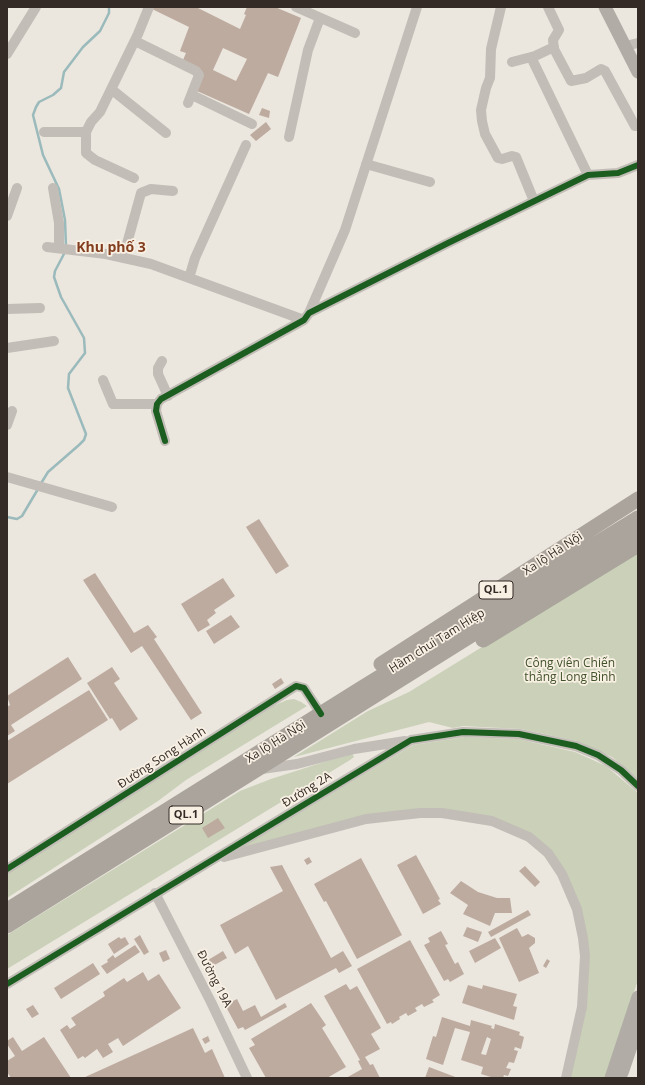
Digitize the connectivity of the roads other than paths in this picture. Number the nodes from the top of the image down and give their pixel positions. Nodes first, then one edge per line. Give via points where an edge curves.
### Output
1 (36, 7) edge
2 (149, 7) edge
3 (296, 7) edge
4 (417, 7) edge
5 (501, 7) edge
6 (548, 7) edge
7 (605, 7) edge
8 (320, 18) junction
9 (355, 33) dead end
10 (135, 41) junction
11 (638, 43) edge
12 (625, 46) junction
13 (554, 47) junction
14 (7, 54) edge
15 (531, 57) junction
16 (512, 62) dead end
17 (638, 72) edge
18 (112, 89) junction
19 (252, 124) dead end
20 (635, 126) dead end
21 (44, 132) dead end
22 (86, 132) junction
23 (166, 133) dead end
24 (289, 137) dead end
25 (246, 145) dead end
26 (366, 164) junction
27 (638, 165) edge
28 (588, 175) junction
29 (134, 178) dead end
30 (430, 182) dead end
31 (17, 188) dead end
32 (53, 188) dead end
33 (173, 192) dead end
34 (534, 201) junction
35 (7, 216) edge
36 (48, 247) dead end
37 (59, 248) junction
38 (123, 258) junction
39 (189, 278) junction
40 (40, 308) dead end
41 (7, 309) edge
42 (307, 316) junction
43 (54, 341) dead end
44 (7, 348) edge
45 (162, 361) dead end
46 (103, 380) dead end
47 (168, 396) junction
48 (157, 404) junction
49 (12, 411) dead end
50 (7, 425) edge
51 (165, 441) dead end
52 (7, 477) edge
53 (638, 499) edge
54 (112, 507) dead end
55 (638, 518) edge
56 (638, 531) edge
57 (638, 545) edge
58 (361, 695) junction
59 (321, 714) junction
60 (411, 740) junction
61 (260, 769) junction
62 (638, 786) edge
63 (213, 860) junction
64 (7, 869) edge
65 (155, 893) junction
66 (7, 910) edge
67 (7, 926) edge
68 (7, 984) edge
69 (638, 997) edge
70 (638, 1026) edge
71 (247, 1078) edge
72 (566, 1078) edge
73 (611, 1078) edge
74 (620, 1078) edge

1 - 14 street
2 - 10 street
3 - 8 street
4 - 26 street
5 - 34 street via 491,49 490,78 481,110 484,129 498,158 516,157
6 - 13 street via 559,30 553,40
7 - 12 main road
8 - 9 street
8 - 24 street via 308,50
10 - 18 street
10 - 19 street via 196,71 199,75 190,99
11 - 12 street
12 - 17 main road
13 - 15 street
13 - 20 street via 571,81 586,78 601,69 605,71
15 - 16 street
15 - 28 street
18 - 22 street
18 - 23 street
21 - 22 street
22 - 29 street via 86,153 95,160
25 - 39 street via 195,258
26 - 30 street
26 - 42 street via 345,230
27 - 28 street via 618,173
28 - 34 street
31 - 35 street
32 - 37 street via 59,223
33 - 38 street via 151,189 142,193
34 - 42 street
36 - 37 street
37 - 38 street
38 - 39 street via 151,264
39 - 42 street
40 - 41 street
42 - 47 street
43 - 44 street
45 - 47 street via 158,374
46 - 48 street via 113,404
47 - 48 street
48 - 51 street via 156,411
49 - 50 street
52 - 54 street
53 - 58 highway, Xa lộ Hà Nội / QL.1 via 376,667
55 - 58 highway, Hầm chui Tam Hiệp / QL.1
56 - 58 highway, Hầm chui Tam Hiệp / QL.1
57 - 58 highway, Xa lộ Hà Nội / QL.1 via 401,690 378,701
58 - 59 highway, Xa lộ Hà Nội / QL.1
58 - 61 highway, Xa lộ Hà Nội / QL.1
59 - 64 street, Đường Song Hành via 304,688 296,686
59 - 66 highway, Xa lộ Hà Nội / QL.1
60 - 61 street via 354,749 297,764
60 - 62 street, Đường 2A via 463,732 519,734 576,746 598,755
60 - 63 street, Đường 2A
61 - 67 highway, Xa lộ Hà Nội / QL.1
63 - 65 street, Đường 2A
63 - 72 street via 366,819 412,813 442,813 492,821 529,837 548,853 562,874 577,909 583,938 585,956 582,1007
65 - 68 street, Đường 2A
65 - 71 street, Đường 19A
69 - 73 main road
70 - 74 main road

